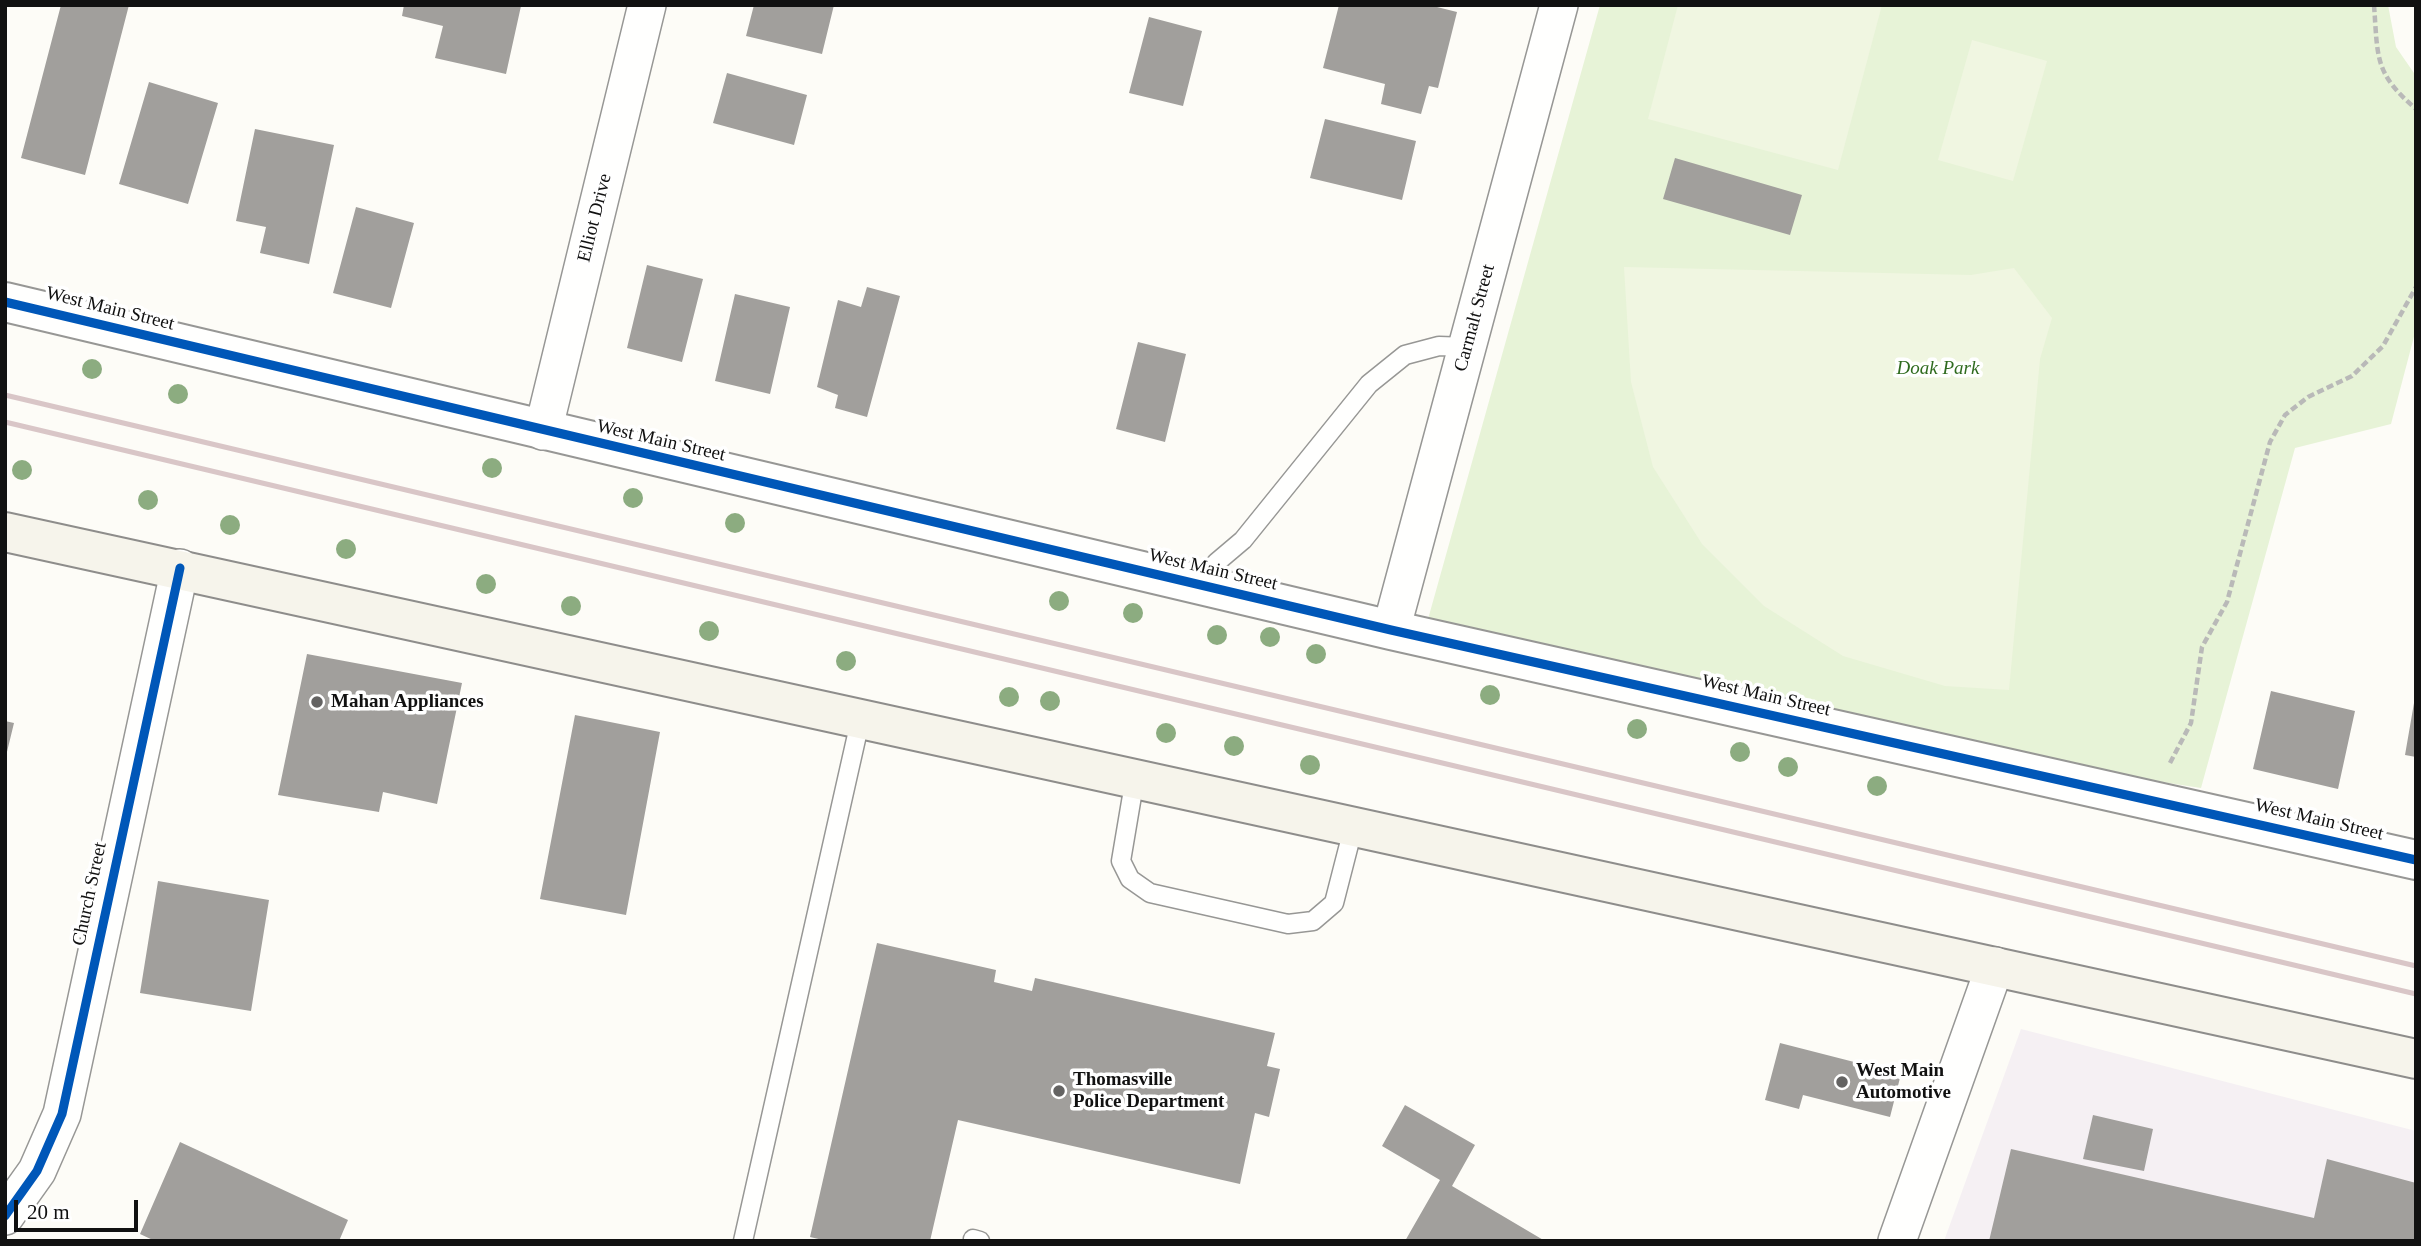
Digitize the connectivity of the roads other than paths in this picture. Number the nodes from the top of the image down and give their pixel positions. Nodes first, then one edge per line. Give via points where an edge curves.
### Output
1 (647, 5) edge
2 (1559, 5) edge
3 (5, 302) edge
4 (1467, 347) junction
5 (543, 431) junction
6 (5, 532) edge
7 (180, 568) junction
8 (1198, 585) junction
9 (1391, 630) junction
10 (861, 717) junction
11 (1135, 778) junction
12 (1354, 825) junction
13 (2416, 859) edge
14 (1995, 966) junction
15 (2416, 1059) edge
16 (5, 1216) edge
17 (743, 1241) edge
18 (1897, 1241) edge

1 - 5 street, Elliot Drive
2 - 4 street, Carmalt Street
3 - 5 street, West Main Street
4 - 8 lane via 1439,346 1405,355 1370,384 1243,540
4 - 9 street, Carmalt Street
5 - 8 street, West Main Street
6 - 7 main road
7 - 10 main road
7 - 16 street, Church Street via 62,1114 37,1171
8 - 9 street, West Main Street
9 - 13 street, West Main Street
10 - 11 main road
10 - 17 lane
11 - 12 main road
11 - 12 lane via 1121,861 1130,879 1150,892 1288,924 1313,921 1334,902
12 - 14 main road
14 - 15 main road
14 - 18 street

